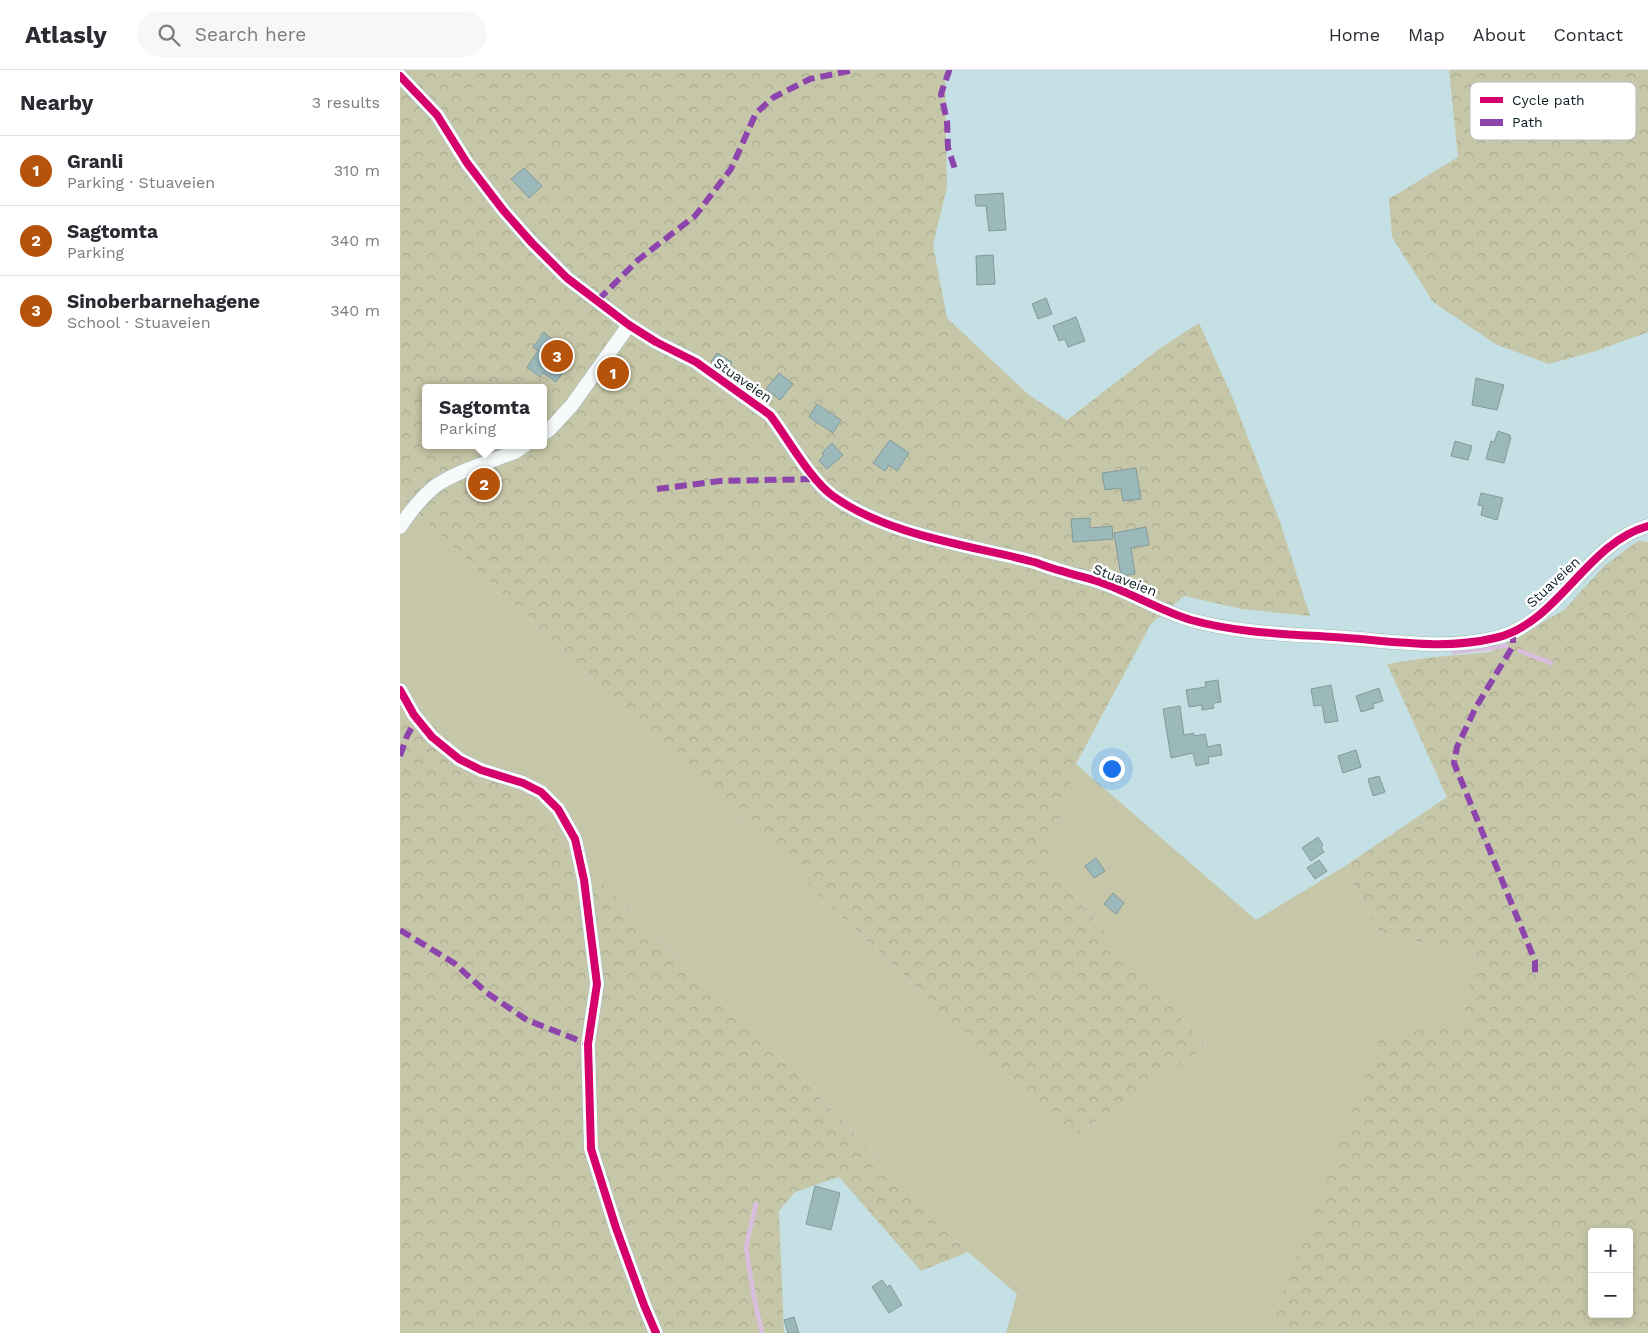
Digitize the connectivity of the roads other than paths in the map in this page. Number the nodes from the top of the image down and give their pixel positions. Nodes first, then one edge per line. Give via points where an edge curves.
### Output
1 (400, 76) edge
2 (628, 325) junction
3 (547, 431) edge
4 (520, 449) edge
5 (1648, 526) edge
6 (400, 527) edge
7 (400, 690) edge
8 (656, 1333) edge

1 - 2 street, Stuaveien via 437,115 467,163 532,243 567,278
2 - 3 street via 572,405
2 - 5 street, Stuaveien via 696,362 764,410 825,490 861,513 944,541 1104,583 1188,619 1229,629 1424,645 1498,638 1520,627 1548,606 1614,541
4 - 6 street via 447,479 433,488
7 - 8 street via 432,737 459,759 541,792 558,809 575,839 584,880 597,984 588,1044 592,1149 616,1228

